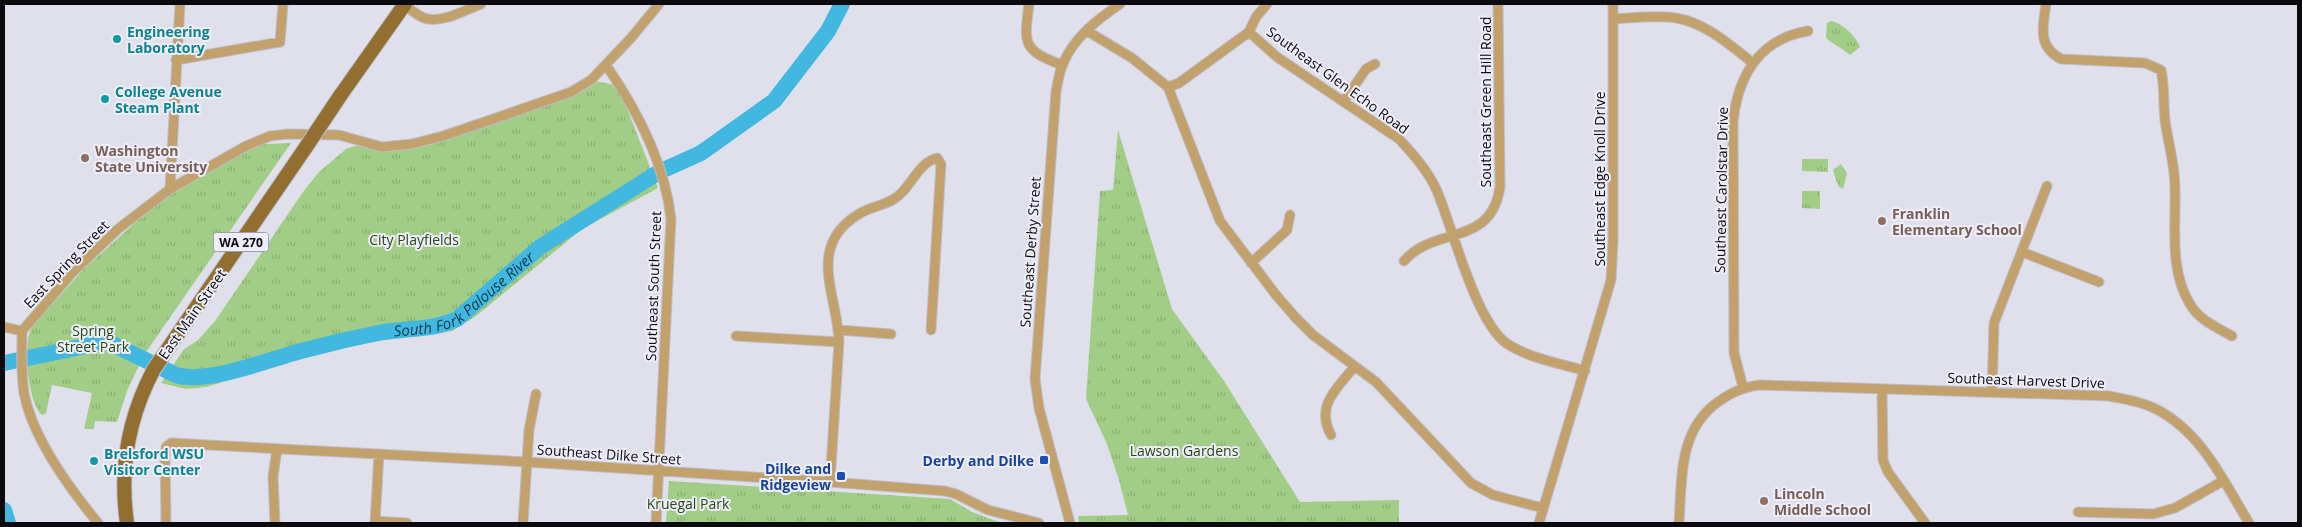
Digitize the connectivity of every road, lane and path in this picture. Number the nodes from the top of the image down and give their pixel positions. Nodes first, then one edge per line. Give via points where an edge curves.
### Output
1 (180, 4) edge
2 (283, 4) edge
3 (404, 4) edge
4 (481, 4) edge
5 (659, 4) edge
6 (1029, 4) edge
7 (1120, 4) edge
8 (1267, 4) edge
9 (1498, 4) edge
10 (1613, 4) edge
11 (2046, 4) edge
12 (1613, 19) junction
13 (1087, 31) junction
14 (1808, 31) dead end
15 (1249, 32) junction
16 (176, 60) junction
17 (1753, 63) junction
18 (1375, 64) dead end
19 (606, 65) junction
20 (1062, 65) junction
21 (1168, 87) junction
22 (1344, 101) junction
23 (2047, 186) dead end
24 (170, 189) junction
25 (1290, 215) dead end
26 (1454, 235) junction
27 (2022, 252) junction
28 (1404, 261) dead end
29 (1251, 263) junction
30 (2099, 282) dead end
31 (4, 327) edge
32 (839, 330) junction
33 (931, 330) dead end
34 (22, 331) junction
35 (891, 334) dead end
36 (736, 336) dead end
37 (2232, 336) dead end
38 (839, 342) junction
39 (1354, 367) junction
40 (1585, 370) junction
41 (1743, 387) junction
42 (1882, 391) junction
43 (1992, 392) junction
44 (536, 394) dead end
45 (1332, 435) dead end
46 (276, 448) junction
47 (379, 454) junction
48 (527, 462) junction
49 (660, 471) junction
50 (2223, 481) junction
51 (830, 482) junction
52 (1543, 508) junction
53 (2078, 512) dead end
54 (375, 522) edge
55 (98, 523) edge
56 (127, 523) edge
57 (166, 523) edge
58 (275, 523) edge
59 (407, 523) edge
60 (523, 523) edge
61 (656, 523) edge
62 (1039, 523) edge
63 (1070, 523) edge
64 (1539, 523) edge
65 (1679, 523) edge
66 (1925, 523) edge
67 (2249, 523) edge

1 - 16 street
2 - 16 street via 280,42
3 - 4 street via 431,20
3 - 56 main road, East Main Street / WA 270, bridge via 154,369 130,428 123,487
5 - 19 street, East Spring Street
6 - 20 street via 1025,33 1028,43 1033,52
7 - 13 street, Southeast Derby Street
8 - 15 street
9 - 26 street, Southeast Green Hill Road via 1498,202 1481,224
10 - 12 street, Southeast Edge Knoll Drive
11 - 37 street via 2043,34 2051,54 2061,59 2145,63 2161,70 2173,163 2176,262 2181,284 2197,314
12 - 17 street via 1675,18 1696,24
12 - 40 street, Southeast Edge Knoll Drive via 1613,266
13 - 20 street, Southeast Derby Street
13 - 21 street via 1132,58
14 - 17 street, Southeast Carolstar Drive via 1779,39
15 - 21 street via 1179,83
15 - 22 street, Southeast Glen Echo Road via 1277,57
16 - 24 street
17 - 41 street, Southeast Carolstar Drive via 1742,81 1733,122 1734,353
18 - 22 street via 1366,69
19 - 24 street, East Spring Street via 591,80 571,92 443,136 382,147 338,135 288,134 260,139
19 - 49 street, Southeast South Street via 628,97 652,151 664,184 670,219
20 - 63 street, Southeast Derby Street via 1056,91 1035,379 1039,408
21 - 29 street via 1220,221
22 - 26 street, Southeast Glen Echo Road via 1399,139 1412,153 1426,171
23 - 27 street
24 - 34 street, East Spring Street via 118,229 72,273
25 - 29 street via 1287,230
26 - 28 street, Southeast Green Hill Road via 1412,251
26 - 40 street, Southeast Glen Echo Road via 1480,307 1504,342 1520,351
27 - 30 street
27 - 43 street via 1994,323
29 - 39 street via 1296,318
31 - 34 street
32 - 33 street via 827,278 827,261 838,231 860,213 904,192 923,166 936,158 941,164
32 - 35 street
32 - 38 street
34 - 55 street via 22,368 27,404 75,495
36 - 38 street
38 - 51 street
39 - 45 street via 1326,407 1325,418
39 - 52 street via 1376,382 1471,483 1493,494
40 - 52 street, Southeast Edge Knoll Drive
41 - 42 street, Southeast Harvest Drive
41 - 65 street via 1712,406 1692,432 1684,455
42 - 43 street, Southeast Harvest Drive
42 - 66 street via 1883,460
43 - 50 street, Southeast Harvest Drive via 2109,396 2153,407 2179,423 2199,442
44 - 48 street
46 - 47 street, Southeast Dilke Street
46 - 57 street, Southeast Dilke Street via 171,443 166,447 165,456
46 - 58 street via 273,477
47 - 48 street, Southeast Dilke Street
47 - 54 street
48 - 49 street, Southeast Dilke Street
48 - 60 street
49 - 51 street, Southeast Dilke Street
49 - 61 street, Southeast South Street
50 - 53 street via 2175,508 2153,514
50 - 67 street, Southeast Harvest Drive
51 - 62 street, Southeast Dilke Street via 956,494 995,512
52 - 64 street, Southeast Edge Knoll Drive
54 - 59 street

